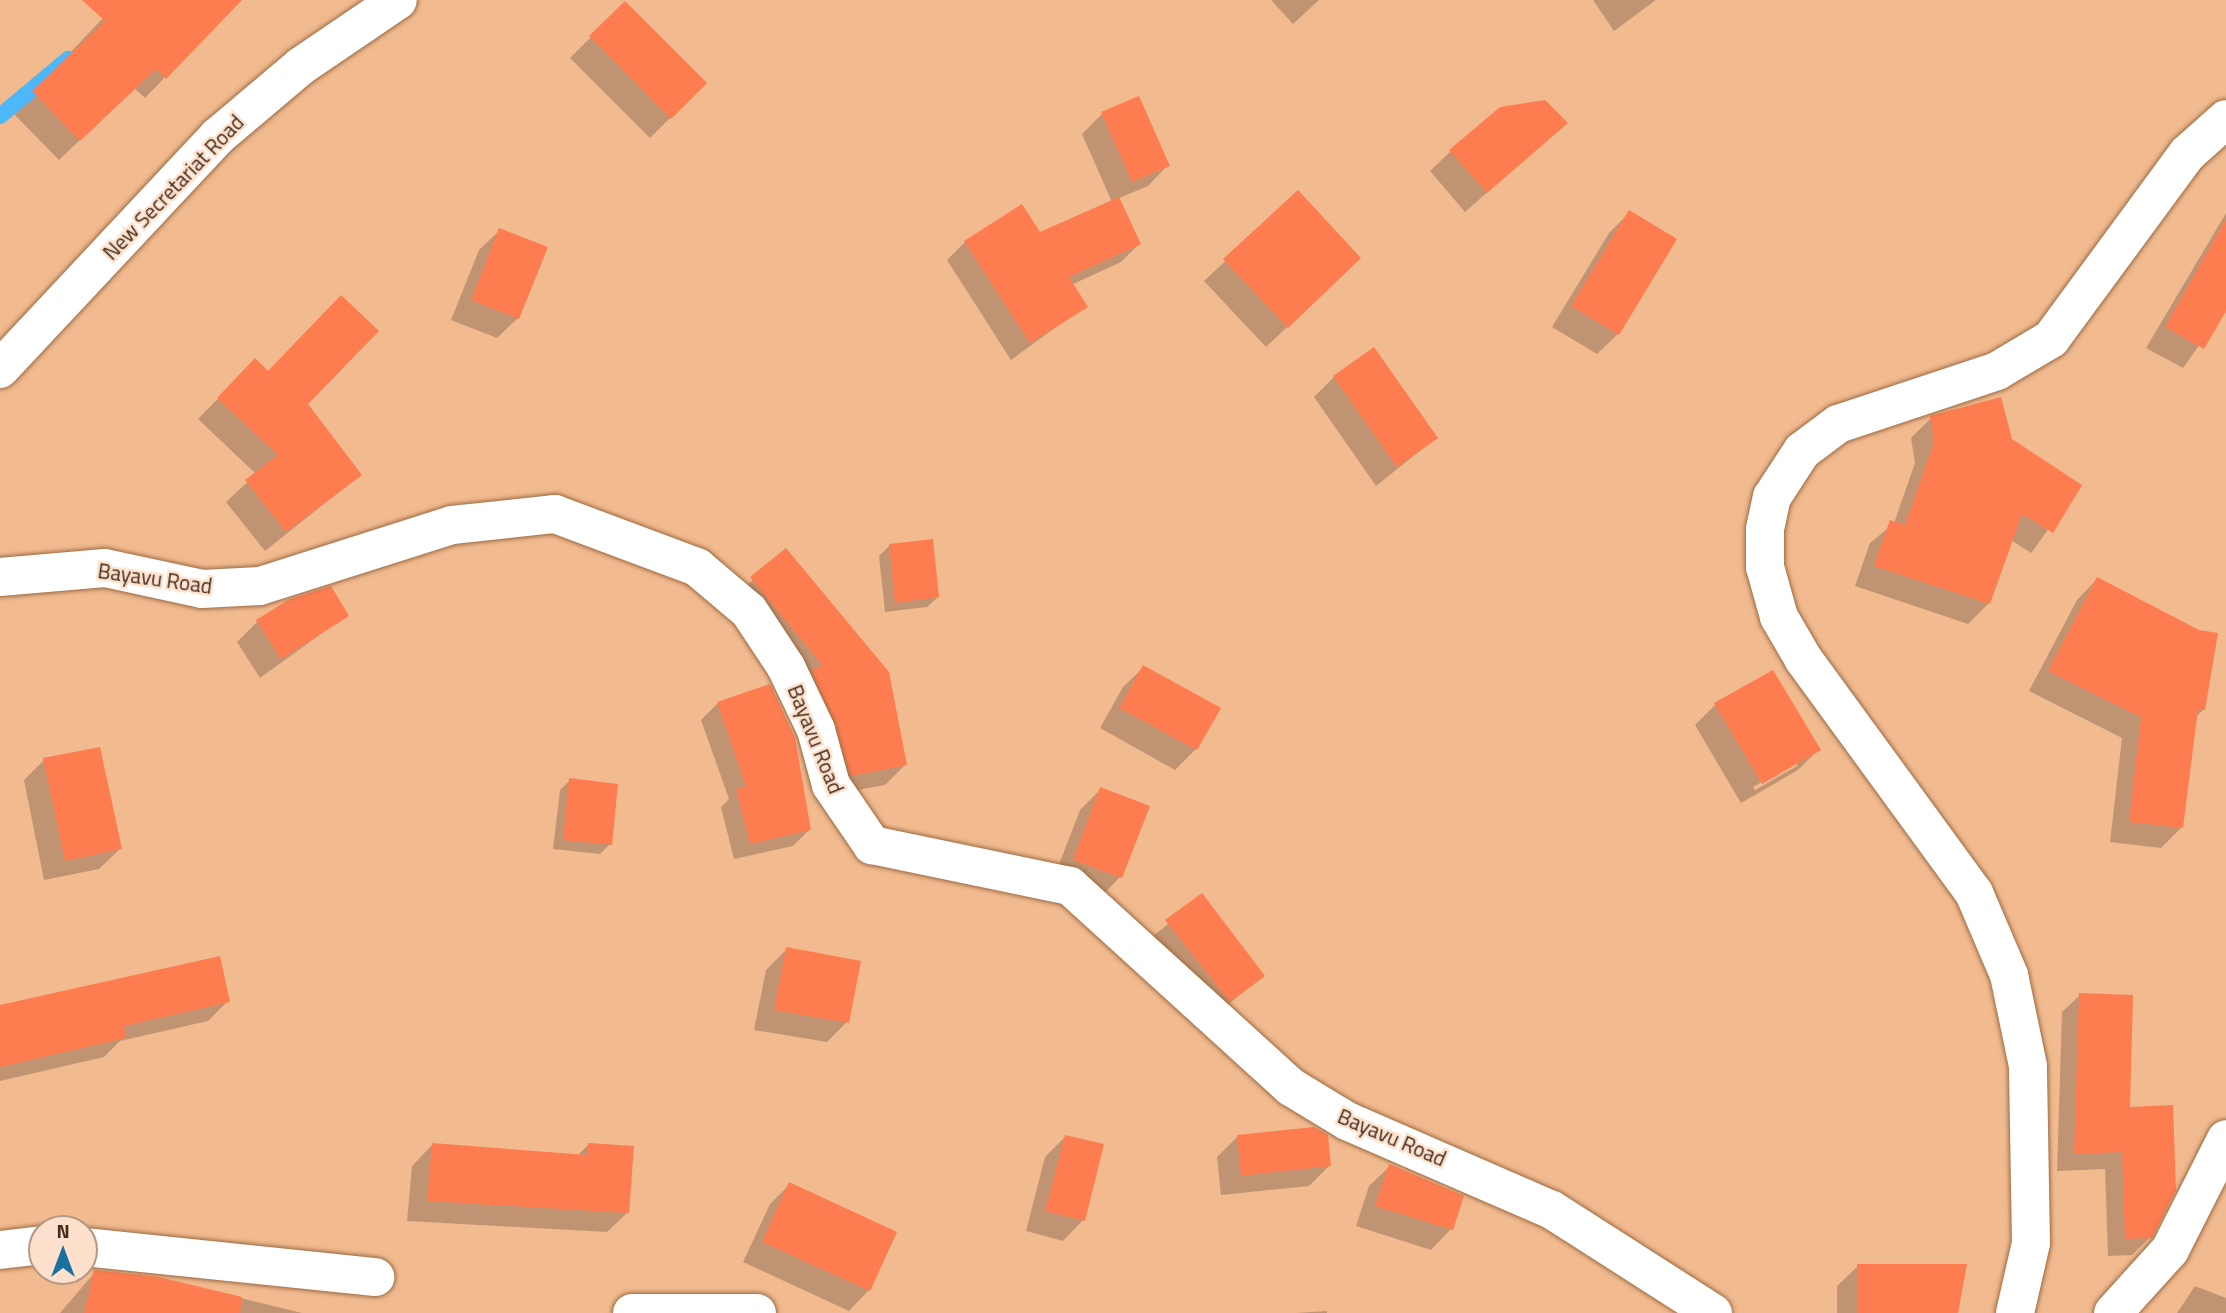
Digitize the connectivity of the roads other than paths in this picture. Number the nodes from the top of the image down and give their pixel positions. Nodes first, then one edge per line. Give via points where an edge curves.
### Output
1 (398, 0) edge
2 (2226, 119) edge
3 (0, 369) edge
4 (0, 577) edge
5 (2226, 1139) edge
6 (28, 1247) edge
7 (98, 1248) edge
8 (0, 1250) edge
9 (375, 1276) dead end
10 (632, 1313) edge
11 (757, 1313) edge
12 (1713, 1313) edge
13 (2015, 1313) edge
14 (2113, 1313) edge

1 - 3 street, New Secretariat Road via 301,66 217,137
2 - 13 street via 2187,154 2051,339 1997,370 1838,424 1801,451 1772,497 1765,529 1765,568 1779,617 1804,660 1974,893 2009,975 2028,1066 2031,1243
4 - 12 street, Bayavu Road via 105,568 202,589 260,586 452,526 555,514 697,567 749,611 786,667 816,730 831,785 872,845 1070,886 1291,1087 1347,1121 1552,1210
5 - 14 street via 2169,1250
6 - 8 street
7 - 9 street
10 - 11 street

